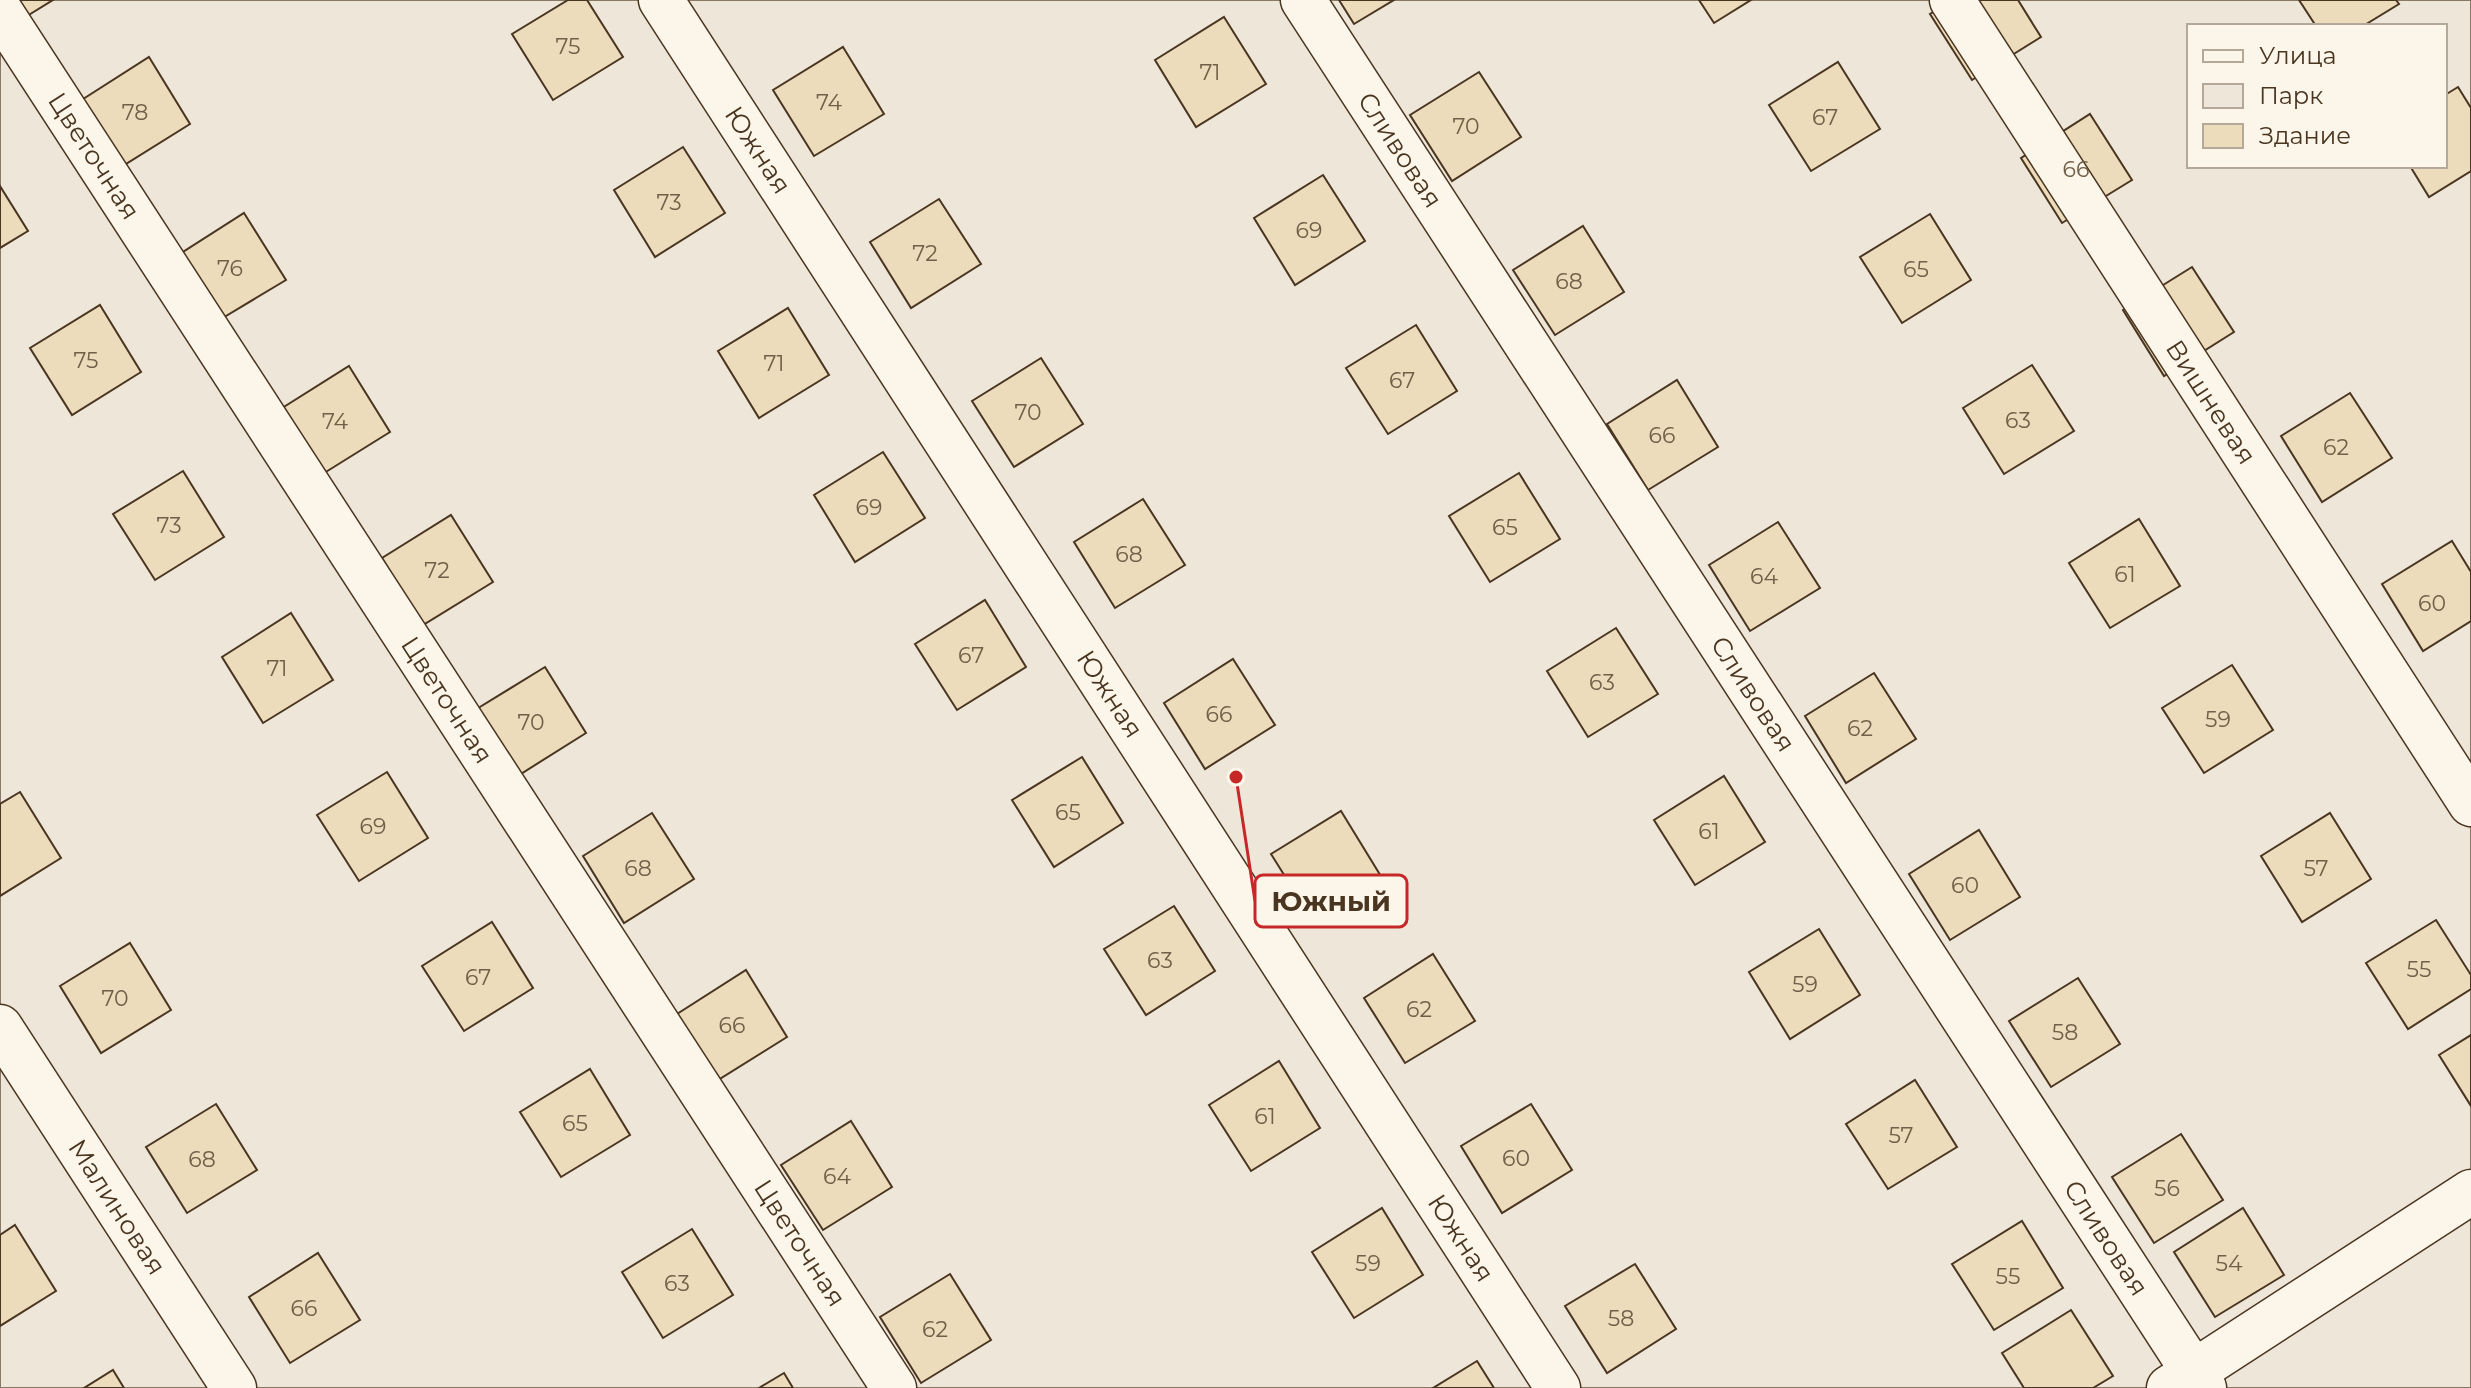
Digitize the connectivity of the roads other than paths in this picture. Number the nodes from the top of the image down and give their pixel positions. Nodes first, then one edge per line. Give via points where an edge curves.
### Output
1 (661, 0) edge
2 (1303, 0) edge
3 (1952, 0) edge
4 (0, 11) edge
5 (2471, 804) edge
6 (0, 1027) edge
7 (2471, 1192) edge
8 (2189, 1383) edge
9 (234, 1388) edge
10 (894, 1388) edge
11 (1558, 1388) edge

1 - 11 street, Южная
2 - 8 street, Сливовая
3 - 5 street, Вишневая
4 - 10 street, Цветочная
6 - 9 street, Малиновая
7 - 8 street

